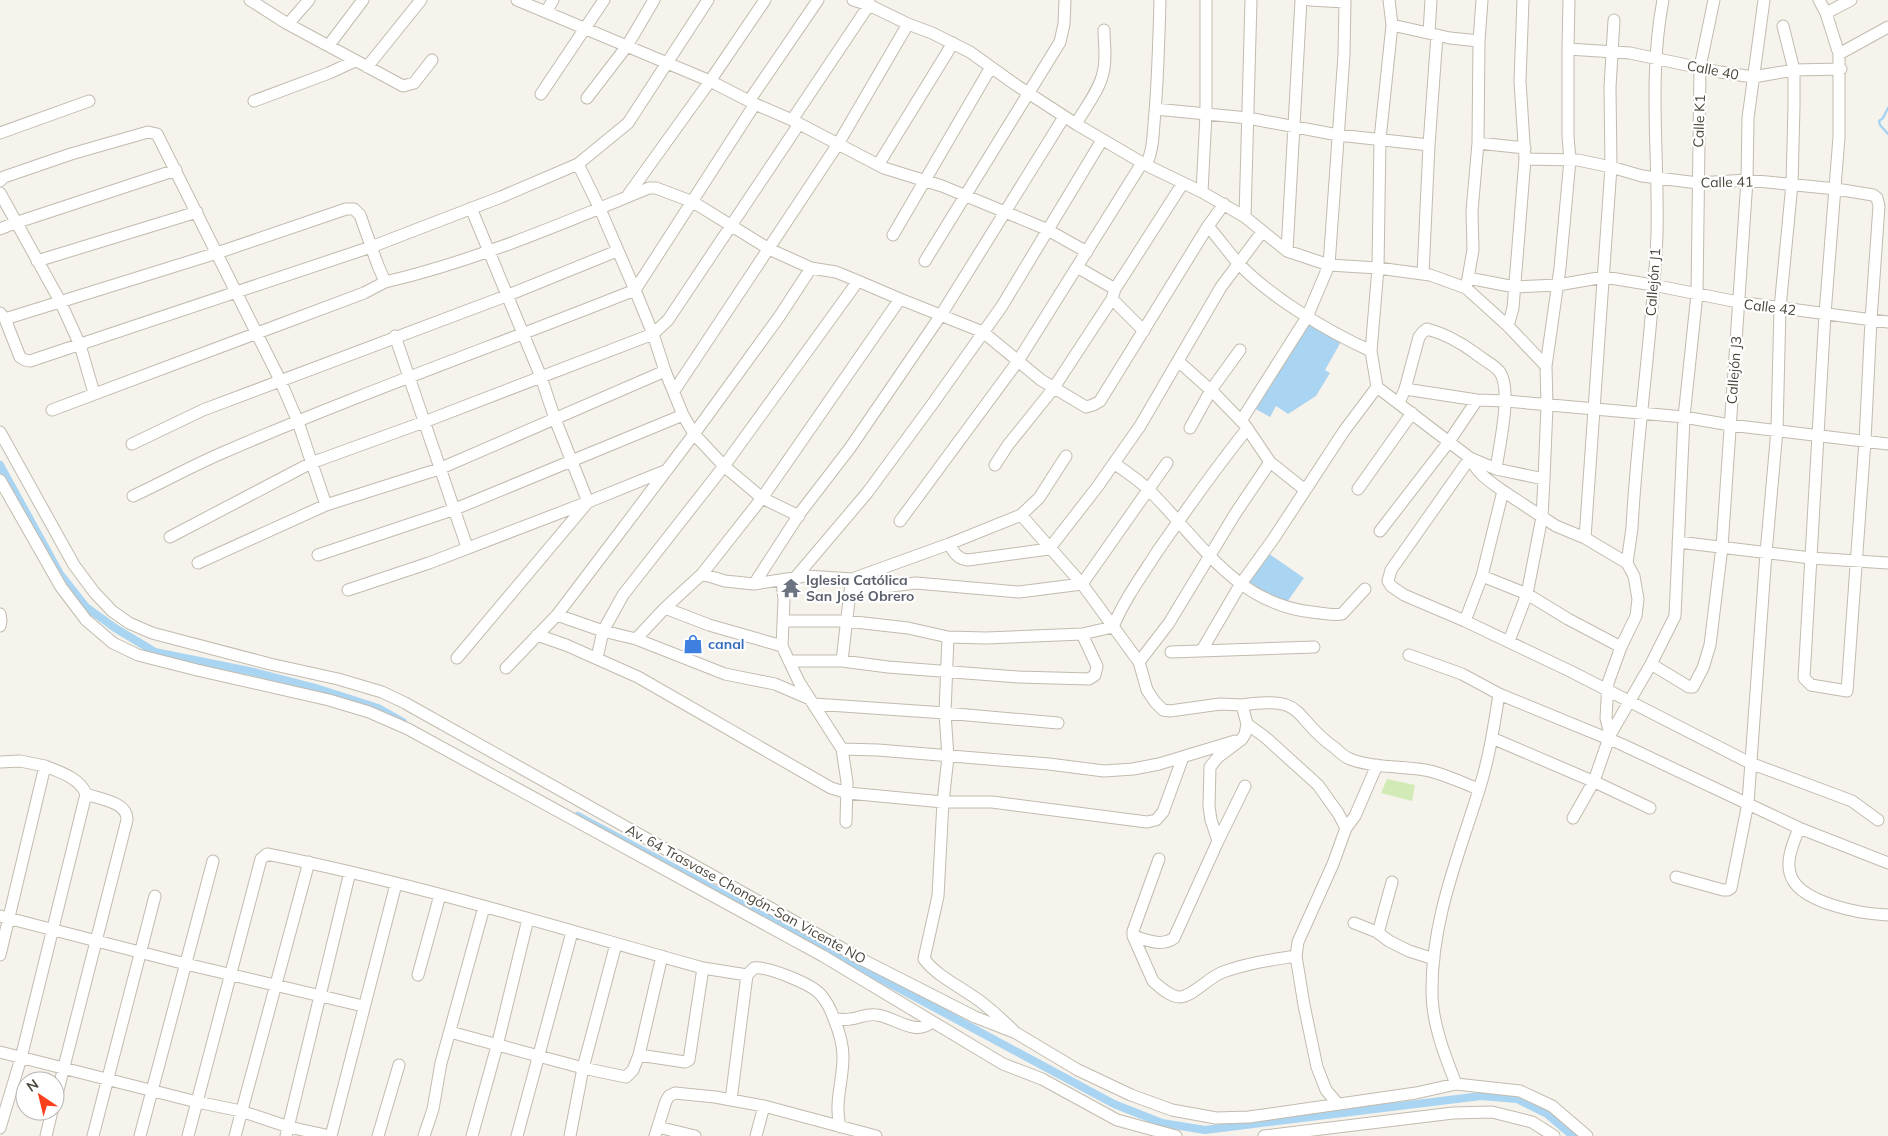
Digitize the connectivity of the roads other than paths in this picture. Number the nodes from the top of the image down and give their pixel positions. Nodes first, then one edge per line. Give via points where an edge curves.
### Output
1 (250, 0) edge
2 (309, 0) edge
3 (363, 0) edge
4 (421, 0) edge
5 (517, 0) edge
6 (552, 0) edge
7 (604, 0) edge
8 (654, 0) edge
9 (708, 0) edge
10 (764, 0) edge
11 (818, 0) edge
12 (853, 0) edge
13 (1065, 0) edge
14 (1160, 0) edge
15 (1206, 0) edge
16 (1251, 0) edge
17 (1301, 0) edge
18 (1310, 0) edge
19 (1389, 0) edge
20 (1431, 0) edge
21 (1482, 0) edge
22 (1523, 0) edge
23 (1569, 0) edge
24 (1663, 0) edge
25 (1714, 0) edge
26 (1764, 0) edge
27 (1818, 0) edge
28 (1851, 0) edge
29 (1345, 1) edge
30 (869, 3) edge
31 (546, 12) junction
32 (1826, 13) junction
33 (1614, 20) dead end
34 (288, 24) junction
35 (908, 24) junction
36 (1392, 25) junction
37 (1784, 26) dead end
38 (1888, 27) edge
39 (584, 29) junction
40 (1104, 30) dead end
41 (1433, 34) junction
42 (1478, 41) junction
43 (953, 43) junction
44 (329, 45) junction
45 (627, 46) junction
46 (1568, 49) junction
47 (1611, 51) junction
48 (1839, 54) junction
49 (1655, 58) junction
50 (432, 60) dead end
51 (355, 61) junction
52 (668, 63) junction
53 (367, 67) junction
54 (991, 67) junction
55 (1700, 67) junction
56 (1840, 69) junction
57 (1794, 70) junction
58 (1753, 77) junction
59 (710, 81) junction
60 (541, 94) dead end
61 (1029, 94) junction
62 (587, 98) dead end
63 (89, 101) dead end
64 (254, 101) dead end
65 (752, 103) junction
66 (1155, 109) junction
67 (1206, 114) junction
68 (1064, 117) junction
69 (1248, 118) junction
70 (795, 122) junction
71 (1076, 124) junction
72 (1294, 126) junction
73 (0, 133) edge
74 (1338, 135) junction
75 (1380, 139) junction
76 (1102, 140) junction
77 (1478, 142) junction
78 (838, 144) junction
79 (1429, 144) junction
80 (1525, 153) junction
81 (1570, 160) junction
82 (578, 164) junction
83 (1144, 164) junction
84 (878, 165) junction
85 (1611, 166) junction
86 (176, 170) junction
87 (1, 176) edge
88 (1657, 178) junction
89 (923, 180) junction
90 (1747, 180) junction
91 (1184, 183) junction
92 (1698, 183) junction
93 (1792, 184) junction
94 (1836, 189) junction
95 (1202, 192) junction
96 (0, 193) edge
97 (966, 196) junction
98 (628, 197) junction
99 (693, 202) junction
100 (1224, 204) junction
101 (471, 208) junction
102 (600, 209) junction
103 (197, 212) junction
104 (1005, 212) junction
105 (1245, 217) junction
106 (15, 223) junction
107 (731, 225) junction
108 (1208, 226) junction
109 (0, 229) edge
110 (1048, 230) junction
111 (1262, 232) junction
112 (892, 235) dead end
113 (371, 246) junction
114 (769, 249) junction
115 (617, 251) junction
116 (1286, 251) junction
117 (488, 252) junction
118 (1087, 252) junction
119 (217, 253) junction
120 (37, 261) junction
121 (925, 262) dead end
122 (1238, 263) junction
123 (1329, 266) junction
124 (1077, 267) junction
125 (811, 268) junction
126 (1378, 268) junction
127 (1424, 274) junction
128 (1604, 277) junction
129 (858, 281) junction
130 (385, 282) junction
131 (1467, 283) junction
132 (1558, 285) junction
133 (1653, 285) junction
134 (1514, 287) junction
135 (635, 290) junction
136 (237, 293) junction
137 (1113, 294) junction
138 (1697, 294) junction
139 (506, 296) junction
140 (900, 300) junction
141 (60, 301) junction
142 (1738, 302) junction
143 (1780, 308) junction
144 (1825, 314) junction
145 (941, 315) junction
146 (2, 316) edge
147 (1307, 317) junction
148 (1870, 320) junction
149 (1888, 322) edge
150 (1508, 326) junction
151 (1144, 331) junction
152 (256, 332) junction
153 (982, 332) junction
154 (653, 334) junction
155 (523, 335) junction
156 (395, 336) junction
157 (80, 345) junction
158 (1240, 350) dead end
159 (1371, 351) junction
160 (1018, 361) junction
161 (1178, 361) junction
162 (1546, 366) junction
163 (665, 371) junction
164 (409, 377) junction
165 (541, 377) junction
166 (280, 380) junction
167 (1377, 387) junction
168 (1054, 389) junction
169 (1405, 389) junction
170 (1211, 390) junction
171 (674, 391) junction
172 (94, 393) junction
173 (1477, 400) junction
174 (1506, 401) junction
175 (1399, 403) junction
176 (1548, 406) junction
177 (1595, 409) junction
178 (52, 410) dead end
179 (1412, 413) junction
180 (1641, 414) junction
181 (682, 415) junction
182 (1684, 417) junction
183 (555, 419) junction
184 (298, 422) junction
185 (424, 422) junction
186 (1244, 425) junction
187 (1730, 426) junction
188 (1190, 428) dead end
189 (1777, 430) junction
190 (0, 432) edge
191 (694, 434) junction
192 (1818, 436) junction
193 (1865, 440) junction
194 (1448, 443) junction
195 (132, 444) dead end
196 (1888, 444) edge
197 (1066, 456) dead end
198 (1470, 458) junction
199 (571, 461) junction
200 (1114, 462) junction
201 (1270, 462) junction
202 (311, 463) junction
203 (1167, 463) dead end
204 (994, 465) dead end
205 (724, 466) junction
206 (439, 469) junction
207 (1496, 469) junction
208 (667, 470) junction
209 (1544, 479) junction
210 (0, 480) edge
211 (1148, 489) junction
212 (1358, 489) dead end
213 (1305, 490) junction
214 (1503, 491) junction
215 (133, 496) dead end
216 (762, 498) junction
217 (588, 502) junction
218 (326, 505) junction
219 (455, 508) junction
220 (1021, 515) junction
221 (798, 516) junction
222 (1542, 517) junction
223 (900, 521) dead end
224 (1178, 521) junction
225 (1380, 531) dead end
226 (170, 537) dead end
227 (1585, 538) junction
228 (1678, 542) junction
229 (949, 544) junction
230 (467, 547) junction
231 (1722, 547) junction
232 (1049, 549) junction
233 (1766, 553) junction
234 (318, 555) dead end
235 (1209, 556) junction
236 (1811, 558) junction
237 (1857, 561) junction
238 (1627, 563) junction
239 (1888, 563) edge
240 (198, 564) dead end
241 (702, 574) junction
242 (1482, 576) junction
243 (795, 578) junction
244 (782, 580) junction
245 (754, 584) junction
246 (1082, 584) junction
247 (851, 585) junction
248 (1240, 585) junction
249 (1365, 589) dead end
250 (348, 590) dead end
251 (1527, 594) junction
252 (665, 608) junction
253 (0, 614) edge
254 (557, 615) junction
255 (1465, 620) junction
256 (783, 621) junction
257 (846, 621) junction
258 (0, 626) edge
259 (1113, 628) junction
260 (603, 631) junction
261 (1082, 634) junction
262 (536, 635) junction
263 (948, 637) junction
264 (636, 639) junction
265 (1509, 641) junction
266 (782, 646) junction
267 (1314, 647) dead end
268 (1621, 647) junction
269 (1202, 650) junction
270 (1171, 652) dead end
271 (1409, 655) dead end
272 (457, 658) dead end
273 (597, 658) junction
274 (842, 660) junction
275 (790, 661) junction
276 (1139, 662) junction
277 (1651, 664) junction
278 (506, 668) dead end
279 (945, 670) junction
280 (1608, 691) junction
281 (1499, 694) junction
282 (1630, 701) junction
283 (812, 702) junction
284 (1242, 705) junction
285 (945, 713) junction
286 (1058, 723) dead end
287 (1247, 724) junction
288 (1609, 737) junction
289 (1492, 738) junction
290 (1242, 739) junction
291 (842, 749) junction
292 (948, 757) junction
293 (1184, 757) junction
294 (0, 762) edge
295 (1750, 764) junction
296 (1377, 765) junction
297 (45, 766) junction
298 (1594, 781) junction
299 (1244, 786) dead end
300 (1479, 789) junction
301 (848, 793) junction
302 (86, 794) junction
303 (943, 802) junction
304 (1748, 803) junction
305 (1650, 808) dead end
306 (1573, 818) dead end
307 (1878, 820) dead end
308 (846, 822) dead end
309 (1346, 828) junction
310 (1799, 828) junction
311 (1218, 840) junction
312 (1160, 859) dead end
313 (213, 861) dead end
314 (309, 862) junction
315 (1888, 863) edge
316 (350, 872) junction
317 (1676, 876) dead end
318 (1392, 882) dead end
319 (396, 884) junction
320 (440, 895) junction
321 (155, 896) dead end
322 (484, 907) junction
323 (1888, 915) edge
324 (5, 917) edge
325 (528, 919) junction
326 (1354, 924) dead end
327 (52, 929) junction
328 (572, 932) junction
329 (1378, 933) junction
330 (1132, 936) junction
331 (98, 941) junction
332 (616, 944) junction
333 (141, 952) junction
334 (0, 955) edge
335 (662, 956) junction
336 (1296, 956) junction
337 (1434, 959) junction
338 (186, 964) junction
339 (703, 968) junction
340 (231, 974) junction
341 (747, 974) junction
342 (418, 975) dead end
343 (275, 984) junction
344 (320, 996) junction
345 (364, 1006) junction
346 (834, 1018) junction
347 (932, 1022) junction
348 (450, 1032) junction
349 (1016, 1033) junction
350 (497, 1046) junction
351 (0, 1052) edge
352 (639, 1055) junction
353 (539, 1057) junction
354 (20, 1058) junction
355 (399, 1066) dead end
356 (582, 1068) junction
357 (64, 1069) junction
358 (109, 1080) junction
359 (1456, 1084) junction
360 (152, 1091) junction
361 (731, 1100) junction
362 (197, 1102) junction
363 (1338, 1104) junction
364 (764, 1106) junction
365 (241, 1111) junction
366 (50, 1121) edge
367 (840, 1127) junction
368 (0, 1128) edge
369 (287, 1131) edge
370 (656, 1131) edge
371 (860, 1134) edge
372 (46, 1136) edge
373 (93, 1136) edge
374 (140, 1136) edge
375 (188, 1136) edge
376 (234, 1136) edge
377 (331, 1136) edge
378 (378, 1136) edge
379 (424, 1136) edge
380 (472, 1136) edge
381 (517, 1136) edge
382 (570, 1136) edge
383 (696, 1136) edge
384 (756, 1136) edge
385 (876, 1136) edge
386 (1176, 1136) edge
387 (1264, 1136) edge
388 (1554, 1136) edge
389 (1587, 1136) edge

1 - 34 street
2 - 34 street
3 - 44 street
4 - 53 street
5 - 31 street
6 - 31 street
7 - 39 street
8 - 45 street
9 - 52 street
10 - 59 street
11 - 65 street
12 - 30 street, Calle 42
13 - 61 street via 1060,42
14 - 66 street
15 - 67 street
16 - 69 street
17 - 72 street
18 - 29 street
19 - 36 street
20 - 41 street
21 - 42 street
22 - 80 street via 1520,81
23 - 46 street
24 - 49 street, Callejón J1
25 - 55 street, Calle K1
26 - 58 street, Callejón J3
27 - 32 street
28 - 32 street
29 - 74 street
30 - 35 street, Calle 42
30 - 70 street
31 - 39 street
32 - 48 street
33 - 47 street
34 - 44 street
35 - 43 street, Calle 42
35 - 78 street
36 - 41 street
36 - 75 street
37 - 57 street
38 - 48 street
39 - 45 street
39 - 60 street
40 - 71 street via 1103,72
41 - 42 street
41 - 79 street
42 - 77 street
43 - 54 street, Calle 42
43 - 84 street
44 - 51 street
45 - 52 street
45 - 62 street
46 - 47 street, Calle 40
46 - 81 street
47 - 49 street, Calle 40
47 - 85 street
48 - 56 street
49 - 55 street, Calle 40
49 - 88 street, Callejón J1
50 - 53 street via 409,86
51 - 53 street
51 - 64 street
52 - 59 street
52 - 82 street via 628,123
54 - 61 street, Calle 42
54 - 89 street
55 - 58 street, Calle 40
55 - 92 street, Calle K1
56 - 57 street, Calle 40
56 - 94 street
57 - 58 street, Calle 40
57 - 93 street
58 - 90 street, Callejón J3 via 1748,118
59 - 65 street
59 - 98 street
61 - 68 street, Calle 42
61 - 97 street
63 - 73 street
65 - 70 street
65 - 99 street
66 - 67 street
66 - 83 street via 1151,154
67 - 69 street
67 - 95 street
68 - 71 street, Calle 42
68 - 104 street
69 - 72 street
69 - 105 street
70 - 78 street
70 - 107 street
71 - 76 street, Calle 42
72 - 74 street
72 - 116 street
74 - 75 street
74 - 123 street
75 - 79 street
75 - 126 street
76 - 83 street, Calle 42
76 - 110 street
77 - 80 street, Calle 41
77 - 131 street
78 - 84 street
78 - 114 street
79 - 127 street
80 - 81 street, Calle 41
80 - 134 street
81 - 85 street, Calle 41
81 - 132 street
82 - 101 street
82 - 102 street
83 - 91 street, Calle 42
83 - 118 street
84 - 89 street
85 - 88 street, Calle 41
85 - 128 street
86 - 87 street via 160,138 148,132
86 - 103 street
86 - 106 street
88 - 92 street, Calle 41
88 - 133 street, Callejón J1
89 - 97 street
89 - 112 street
90 - 92 street, Calle 41
90 - 93 street, Calle 41
90 - 142 street, Callejón J3
91 - 95 street, Calle 42
91 - 137 street
92 - 138 street, Calle K1
93 - 94 street, Calle 41
93 - 143 street
94 - 144 street
94 - 148 street, Calle 41 via 1877,198
95 - 100 street, Calle 42
96 - 106 street
97 - 104 street
97 - 121 street
98 - 99 street via 656,188
98 - 102 street
99 - 107 street
99 - 135 street
100 - 105 street, Calle 42
100 - 108 street
101 - 113 street
101 - 117 street
102 - 115 street
102 - 117 street
103 - 119 street
103 - 120 street
104 - 110 street
104 - 145 street
105 - 111 street, Calle 42
106 - 109 street
106 - 120 street
107 - 114 street
107 - 154 street via 668,320
108 - 122 street
108 - 151 street
110 - 118 street
110 - 153 street via 1002,306
111 - 116 street, Calle 42
111 - 122 street
113 - 119 street via 360,215 354,209 346,209
113 - 130 street
113 - 136 street
114 - 125 street
114 - 171 street
115 - 135 street
115 - 139 street
116 - 123 street, Calle 42
117 - 130 street
117 - 139 street
118 - 124 street
119 - 136 street
119 - 141 street
120 - 141 street
122 - 147 street
122 - 161 street via 1220,287
123 - 126 street, Calle 42
123 - 147 street
124 - 137 street
124 - 160 street
125 - 129 street via 836,272
125 - 191 street
126 - 127 street, Calle 42
126 - 159 street
127 - 131 street, Calle 42
128 - 132 street, Calle 42
128 - 133 street, Calle 42
128 - 177 street
129 - 140 street
129 - 205 street
130 - 152 street
131 - 134 street, Calle 42
131 - 150 street
132 - 134 street, Calle 42
132 - 162 street
133 - 138 street, Calle 42
133 - 180 street, Callejón J1
134 - 150 street
135 - 154 street
135 - 155 street
136 - 152 street
136 - 157 street
137 - 151 street
137 - 168 street
138 - 142 street, Calle 42
138 - 182 street, Calle K1
139 - 155 street
139 - 156 street
140 - 145 street
140 - 216 street
141 - 146 street
141 - 157 street
142 - 143 street, Calle 42
142 - 187 street, Callejón J3
143 - 144 street, Calle 42
143 - 189 street
144 - 148 street, Calle 42
144 - 192 street
145 - 153 street
145 - 221 street via 850,448
146 - 157 street via 20,357 25,360
147 - 159 street
147 - 186 street
148 - 149 street, Calle 42
148 - 193 street
150 - 162 street
151 - 168 street via 1100,401 1093,406 1086,407
152 - 166 street
152 - 172 street
153 - 160 street
153 - 243 street via 867,493
154 - 163 street
154 - 165 street
155 - 164 street
155 - 165 street
156 - 164 street
156 - 166 street
157 - 172 street
158 - 170 street
159 - 167 street
160 - 168 street
160 - 223 street
161 - 170 street
161 - 200 street via 1140,426
162 - 176 street
163 - 171 street
163 - 183 street
164 - 184 street
164 - 185 street
165 - 183 street
165 - 185 street
166 - 184 street
166 - 195 street via 203,410
167 - 175 street
167 - 213 street
168 - 204 street
169 - 173 street
169 - 174 street via 1419,337 1427,329 1460,342 1499,371
169 - 175 street
170 - 186 street
170 - 188 street
171 - 181 street
172 - 178 street
173 - 174 street
173 - 194 street
174 - 176 street
174 - 207 street
175 - 179 street
176 - 177 street
176 - 209 street
177 - 180 street
177 - 227 street
179 - 194 street
179 - 212 street
180 - 182 street
180 - 238 street, Callejón J1
181 - 191 street
181 - 199 street
182 - 187 street
182 - 228 street, Calle K1
183 - 199 street
183 - 206 street
184 - 202 street
184 - 215 street via 220,454
185 - 202 street
185 - 206 street
186 - 201 street
186 - 224 street
187 - 189 street
187 - 231 street, Callejón J3
189 - 192 street
189 - 233 street
190 - 349 street, Av. 64 Trasvase Chongón-San Vicente NO via 74,565 112,611 129,623 152,633 382,692 863,960 975,1017
191 - 205 street
191 - 208 street
192 - 193 street
192 - 236 street
193 - 196 street
193 - 237 street
194 - 198 street
194 - 225 street
197 - 220 street via 1039,498
198 - 207 street
198 - 214 street via 1483,478
198 - 255 street via 1388,576 1391,586 1404,595
199 - 217 street
199 - 219 street
200 - 211 street
200 - 232 street
201 - 213 street
201 - 235 street
202 - 218 street
202 - 226 street
203 - 211 street
205 - 216 street
205 - 260 street via 623,594
206 - 218 street
206 - 219 street
207 - 209 street
208 - 217 street
208 - 254 street
209 - 222 street
210 - 347 street via 61,587 86,620 113,642 138,655 329,700 368,712 408,730 823,956
211 - 224 street
211 - 246 street
213 - 248 street
214 - 222 street
214 - 242 street
216 - 221 street
216 - 241 street
217 - 230 street
217 - 272 street
218 - 240 street
219 - 230 street
219 - 234 street
220 - 229 street
220 - 232 street
221 - 245 street
222 - 227 street
222 - 251 street
224 - 235 street
224 - 259 street via 1122,607
227 - 238 street
228 - 231 street
228 - 277 street, Calle K1 via 1675,616
229 - 232 street via 956,556 968,560
229 - 247 street
230 - 250 street
231 - 233 street
231 - 277 street, Callejón J3 via 1710,645 1696,683 1689,687
232 - 246 street
233 - 236 street
233 - 295 street
235 - 248 street
235 - 276 street via 1169,623
236 - 237 street
236 - 237 street via 1804,678 1811,684 1848,691
237 - 239 street
238 - 268 street via 1634,576 1638,599 1636,616
241 - 245 street via 725,581
241 - 252 street
242 - 251 street
242 - 255 street
243 - 244 street
243 - 247 street via 806,576
244 - 245 street
244 - 256 street
246 - 247 street via 1019,592 916,583
246 - 259 street
247 - 257 street
248 - 249 street via 1280,606 1337,615 1346,612
248 - 269 street
251 - 265 street
251 - 268 street via 1568,620
252 - 264 street
252 - 266 street via 709,625
253 - 258 street
254 - 260 street
254 - 262 street
255 - 265 street
256 - 257 street
256 - 266 street
257 - 263 street via 908,628
257 - 274 street
259 - 261 street
259 - 276 street
260 - 264 street
260 - 273 street
261 - 263 street
261 - 279 street via 1097,666 1095,675 1089,679
262 - 273 street
262 - 278 street
263 - 279 street
264 - 283 street via 725,674 775,684
265 - 280 street
266 - 275 street
267 - 269 street
268 - 280 street
269 - 270 street
271 - 281 street via 1462,674
273 - 301 street via 638,677 831,788
274 - 275 street
274 - 279 street via 888,667
275 - 283 street
276 - 284 street via 1148,690 1163,710
277 - 282 street, Calle K1
279 - 285 street
280 - 282 street
280 - 288 street via 1606,718
281 - 288 street
281 - 289 street
282 - 288 street, Calle K1
282 - 295 street
283 - 285 street
283 - 291 street
284 - 287 street
284 - 296 street via 1289,705 1330,745 1349,758
285 - 286 street
285 - 292 street
287 - 290 street
287 - 309 street via 1318,785
288 - 298 street, Calle K1
288 - 304 street
289 - 298 street
289 - 300 street
290 - 293 street
290 - 311 street via 1210,767 1209,806
291 - 292 street
291 - 301 street
292 - 293 street via 1050,764 1104,772
292 - 303 street
293 - 303 street via 1163,812 1156,820 1148,822 999,802
294 - 297 street
295 - 304 street
295 - 307 street via 1852,800
296 - 300 street via 1427,770
296 - 309 street via 1355,816
297 - 302 street via 71,777
297 - 324 street
298 - 305 street
298 - 306 street, Calle K1
299 - 311 street
300 - 337 street via 1440,917
301 - 303 street
301 - 308 street
302 - 327 street
302 - 331 street via 121,806 128,816
303 - 349 street via 938,896 924,958 931,968 996,1014
304 - 310 street
304 - 317 street via 1731,888 1723,890
309 - 336 street via 1298,942
310 - 315 street
310 - 323 street via 1790,851 1793,881 1814,899
311 - 330 street via 1174,938 1161,942
312 - 330 street
313 - 338 street
314 - 316 street
314 - 340 street via 267,854 263,856
314 - 343 street
316 - 319 street
316 - 344 street
318 - 329 street
319 - 320 street
319 - 345 street
320 - 322 street
320 - 342 street
321 - 333 street
322 - 325 street
322 - 348 street
324 - 327 street
324 - 334 street
325 - 328 street
325 - 350 street
326 - 329 street
327 - 331 street
327 - 354 street
328 - 332 street
328 - 353 street
329 - 337 street via 1409,951
330 - 336 street via 1153,981 1175,996 1189,995 1208,980 1237,967
331 - 333 street
331 - 357 street
332 - 335 street
332 - 356 street
333 - 338 street
333 - 358 street
335 - 339 street
335 - 352 street
336 - 363 street via 1317,1068 1326,1090
337 - 359 street via 1432,994 1440,1044
338 - 340 street
338 - 360 street
339 - 341 street
339 - 352 street via 689,1060
340 - 343 street
340 - 362 street
341 - 346 street via 757,968 804,982 822,995
341 - 361 street
343 - 344 street
343 - 365 street
344 - 345 street
344 - 369 street
345 - 377 street
346 - 347 street via 877,1015 916,1028
346 - 367 street via 843,1056 836,1114
347 - 386 street via 1003,1064 1042,1079 1108,1116
348 - 350 street
348 - 379 street
349 - 363 street, Av. 64 Trasvase Chongón-San Vicente NO via 1078,1070 1172,1110 1216,1118
350 - 353 street
350 - 380 street
351 - 354 street
352 - 356 street via 626,1077
353 - 356 street
353 - 381 street
354 - 357 street
354 - 368 street
355 - 378 street
356 - 382 street
357 - 358 street
358 - 360 street
358 - 373 street
359 - 363 street, Av. 64 Trasvase Chongón-San Vicente NO
359 - 389 street, Av. 64 Trasvase Chongón-San Vicente NO via 1520,1091 1552,1106
360 - 362 street
360 - 374 street
361 - 364 street
361 - 370 street via 674,1093 666,1101
362 - 365 street
362 - 375 street
364 - 367 street
364 - 384 street
365 - 369 street
365 - 376 street
366 - 372 street
367 - 371 street
369 - 377 street
370 - 383 street
371 - 385 street
387 - 388 street via 1453,1113 1492,1112 1532,1122

